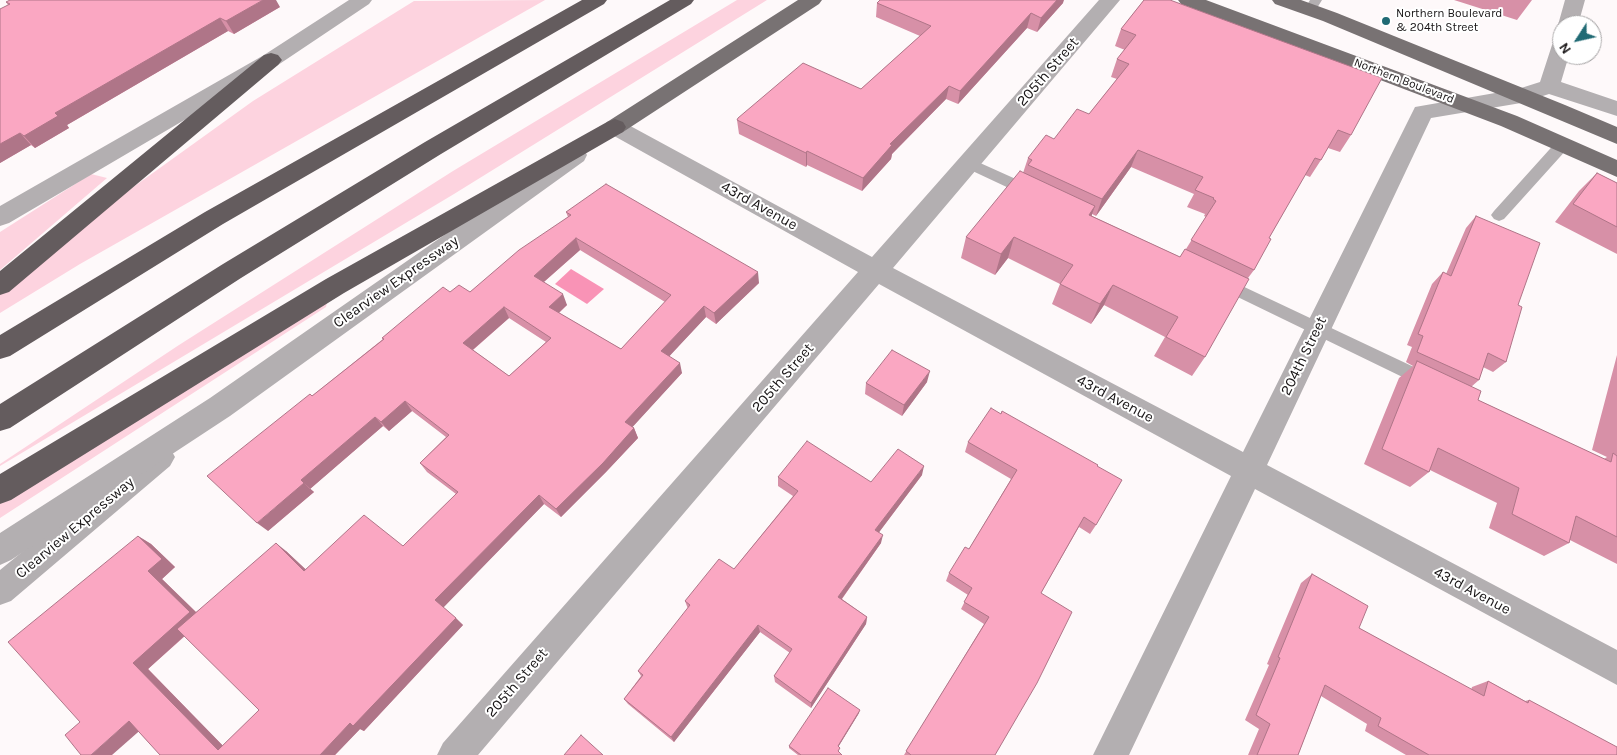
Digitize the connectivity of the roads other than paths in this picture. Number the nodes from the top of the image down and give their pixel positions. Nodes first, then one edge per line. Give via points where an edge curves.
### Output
1 (362, 0) edge
2 (597, 0) edge
3 (684, 0) edge
4 (812, 0) edge
5 (1110, 0) edge
6 (1188, 0) edge
7 (1282, 0) edge
8 (1575, 0) edge
9 (1313, 5) edge
10 (1571, 15) edge
11 (271, 60) junction
12 (1556, 65) edge
13 (1549, 86) junction
14 (1521, 96) junction
15 (1466, 105) junction
16 (1617, 109) edge
17 (615, 127) junction
18 (1611, 133) edge
19 (1563, 144) junction
20 (969, 163) junction
21 (1617, 169) edge
22 (1049, 201) edge
23 (1499, 215) dead end
24 (0, 217) edge
25 (876, 270) junction
26 (1210, 277) edge
27 (0, 285) edge
28 (1317, 328) junction
29 (0, 348) edge
30 (1443, 389) edge
31 (220, 407) junction
32 (0, 419) edge
33 (1249, 471) junction
34 (0, 490) edge
35 (0, 550) edge
36 (0, 590) edge
37 (1617, 668) edge
38 (455, 755) edge
39 (1111, 755) edge

1 - 11 street
2 - 29 highway via 214,218
3 - 32 highway via 232,271
4 - 17 main road, Clearview Expressway
5 - 20 street, 205th Street
6 - 15 main road, Northern Boulevard
7 - 9 main road
8 - 10 street
9 - 14 main road via 1330,17
11 - 24 street
11 - 27 highway
12 - 13 street
13 - 14 street, 204th Street
13 - 16 street
14 - 15 street, 204th Street
14 - 18 main road
15 - 19 main road, Northern Boulevard
15 - 28 street, 204th Street via 1423,112
17 - 25 street, 43rd Avenue
17 - 31 street, Clearview Expressway
17 - 34 highway via 335,286
19 - 21 main road, Northern Boulevard
19 - 23 lane
20 - 22 lane
20 - 25 street, 205th Street
25 - 33 street, 43rd Avenue
25 - 38 street, 205th Street
26 - 28 lane
28 - 30 lane
28 - 33 street, 204th Street
31 - 35 street
31 - 36 street, Clearview Expressway
33 - 37 street, 43rd Avenue
33 - 39 street, 204th Street

